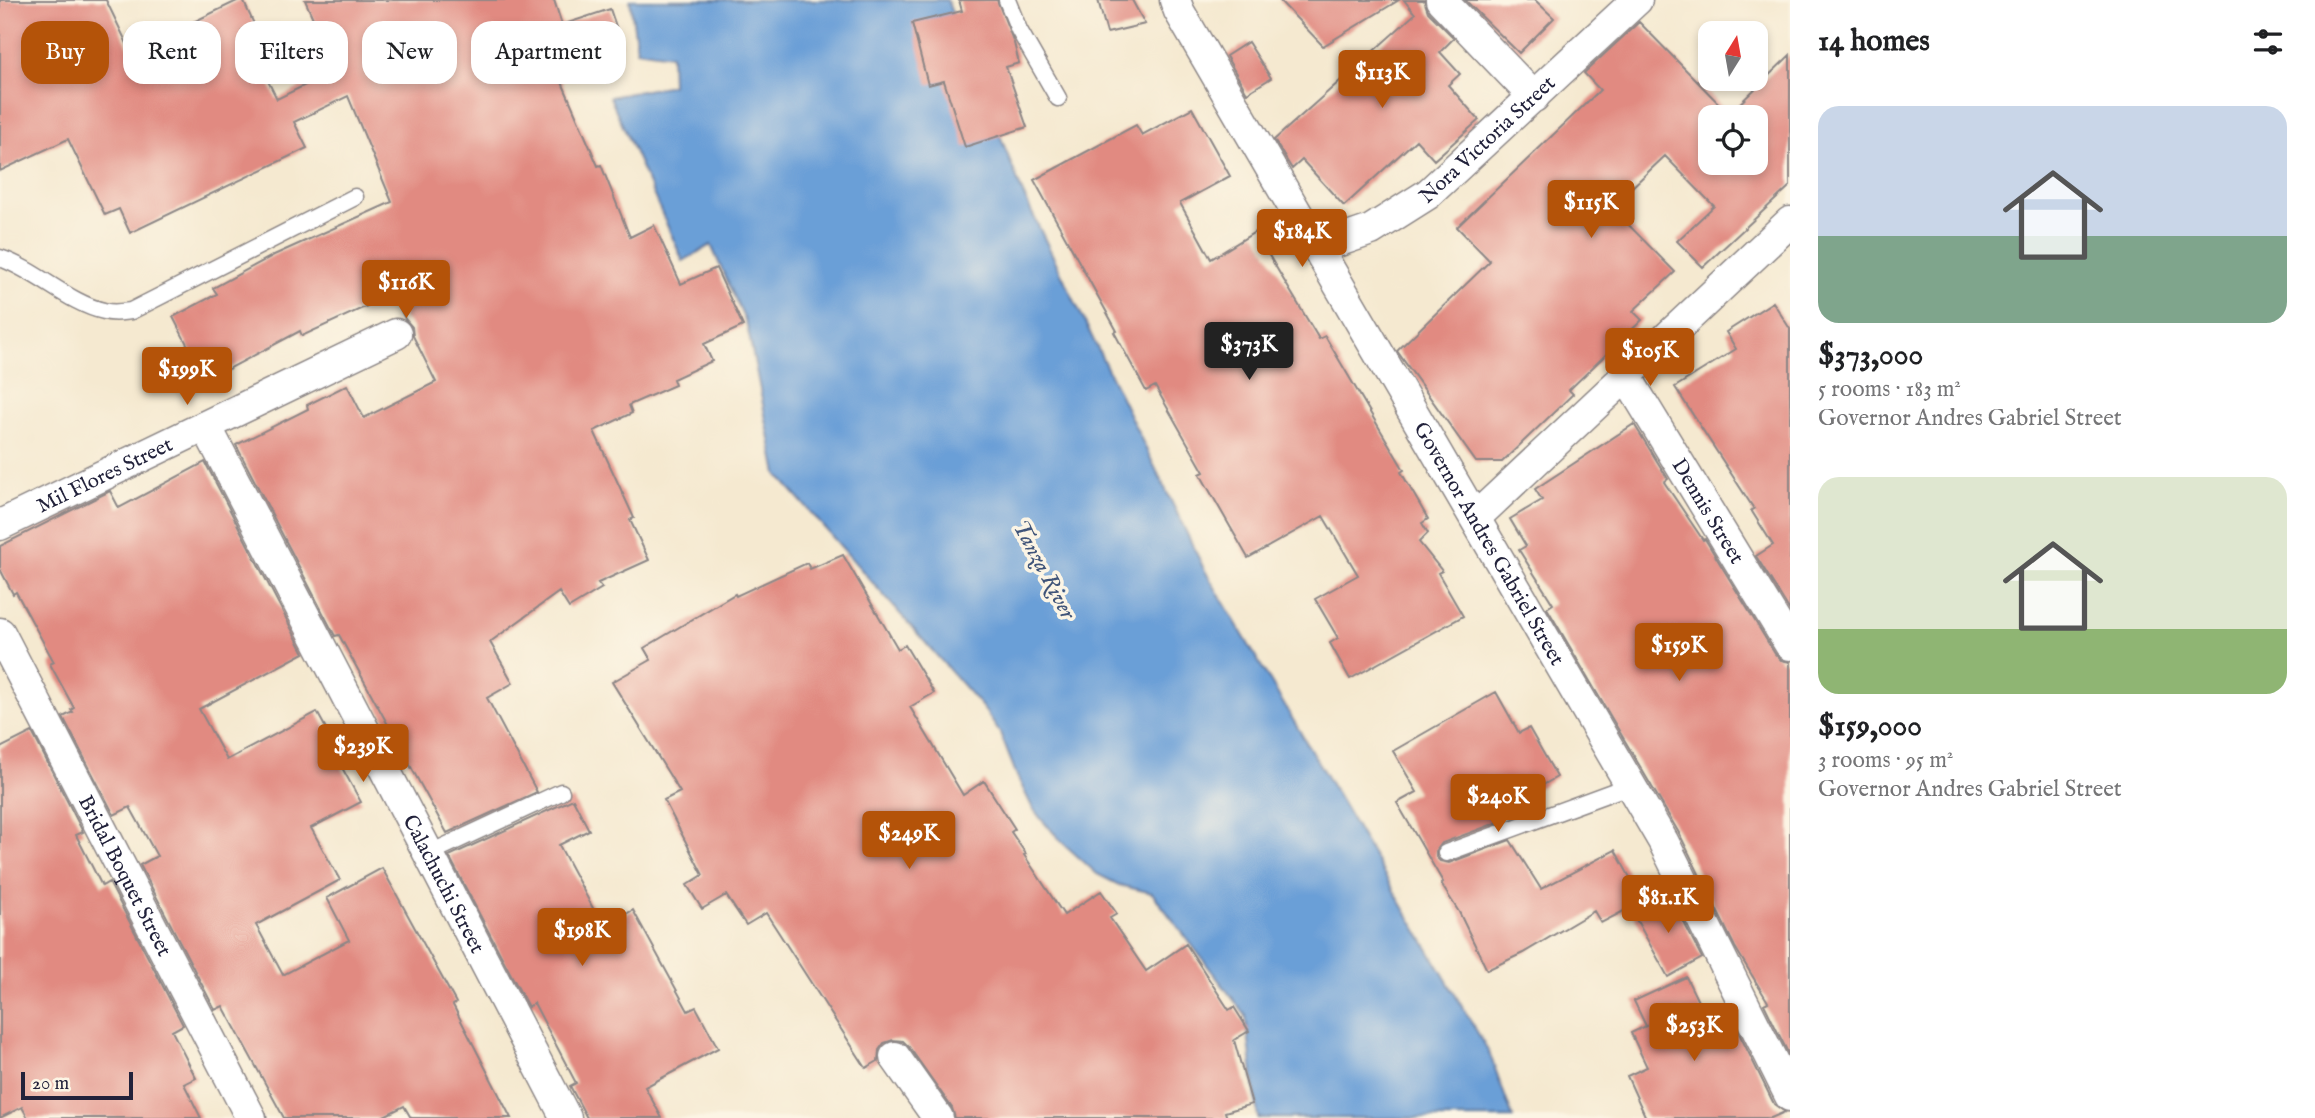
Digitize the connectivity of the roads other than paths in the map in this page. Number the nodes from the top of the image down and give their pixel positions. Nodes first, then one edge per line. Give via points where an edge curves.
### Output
1 (1007, 0) edge
2 (1175, 0) edge
3 (1441, 0) edge
4 (1637, 0) edge
5 (1534, 97) junction
6 (1058, 98) dead end
7 (355, 197) dead end
8 (1788, 230) edge
9 (1319, 248) junction
10 (0, 258) edge
11 (396, 334) dead end
12 (1626, 376) junction
13 (206, 426) junction
14 (1476, 517) junction
15 (0, 525) edge
16 (0, 633) edge
17 (1790, 645) edge
18 (1631, 785) junction
19 (561, 792) dead end
20 (1446, 853) dead end
21 (428, 854) junction
22 (895, 1057) dead end
23 (1790, 1097) edge
24 (251, 1118) edge
25 (566, 1118) edge
26 (938, 1118) edge

1 - 6 lane
2 - 9 street, Governor Andres Gabriel Street
3 - 5 street
4 - 5 street, Nora Victoria Street
5 - 9 street, Nora Victoria Street via 1428,194 1371,230
7 - 10 lane via 131,311 102,311
8 - 12 street
9 - 14 street, Governor Andres Gabriel Street
11 - 13 street, Mil Flores Street
12 - 14 street
12 - 17 street, Dennis Street
13 - 15 street, Mil Flores Street
13 - 21 street, Calachuchi Street
14 - 18 street, Governor Andres Gabriel Street
16 - 24 street, Bridal Boquet Street
18 - 20 lane
18 - 23 street, Governor Andres Gabriel Street
19 - 21 lane
21 - 25 street, Calachuchi Street
22 - 26 street

